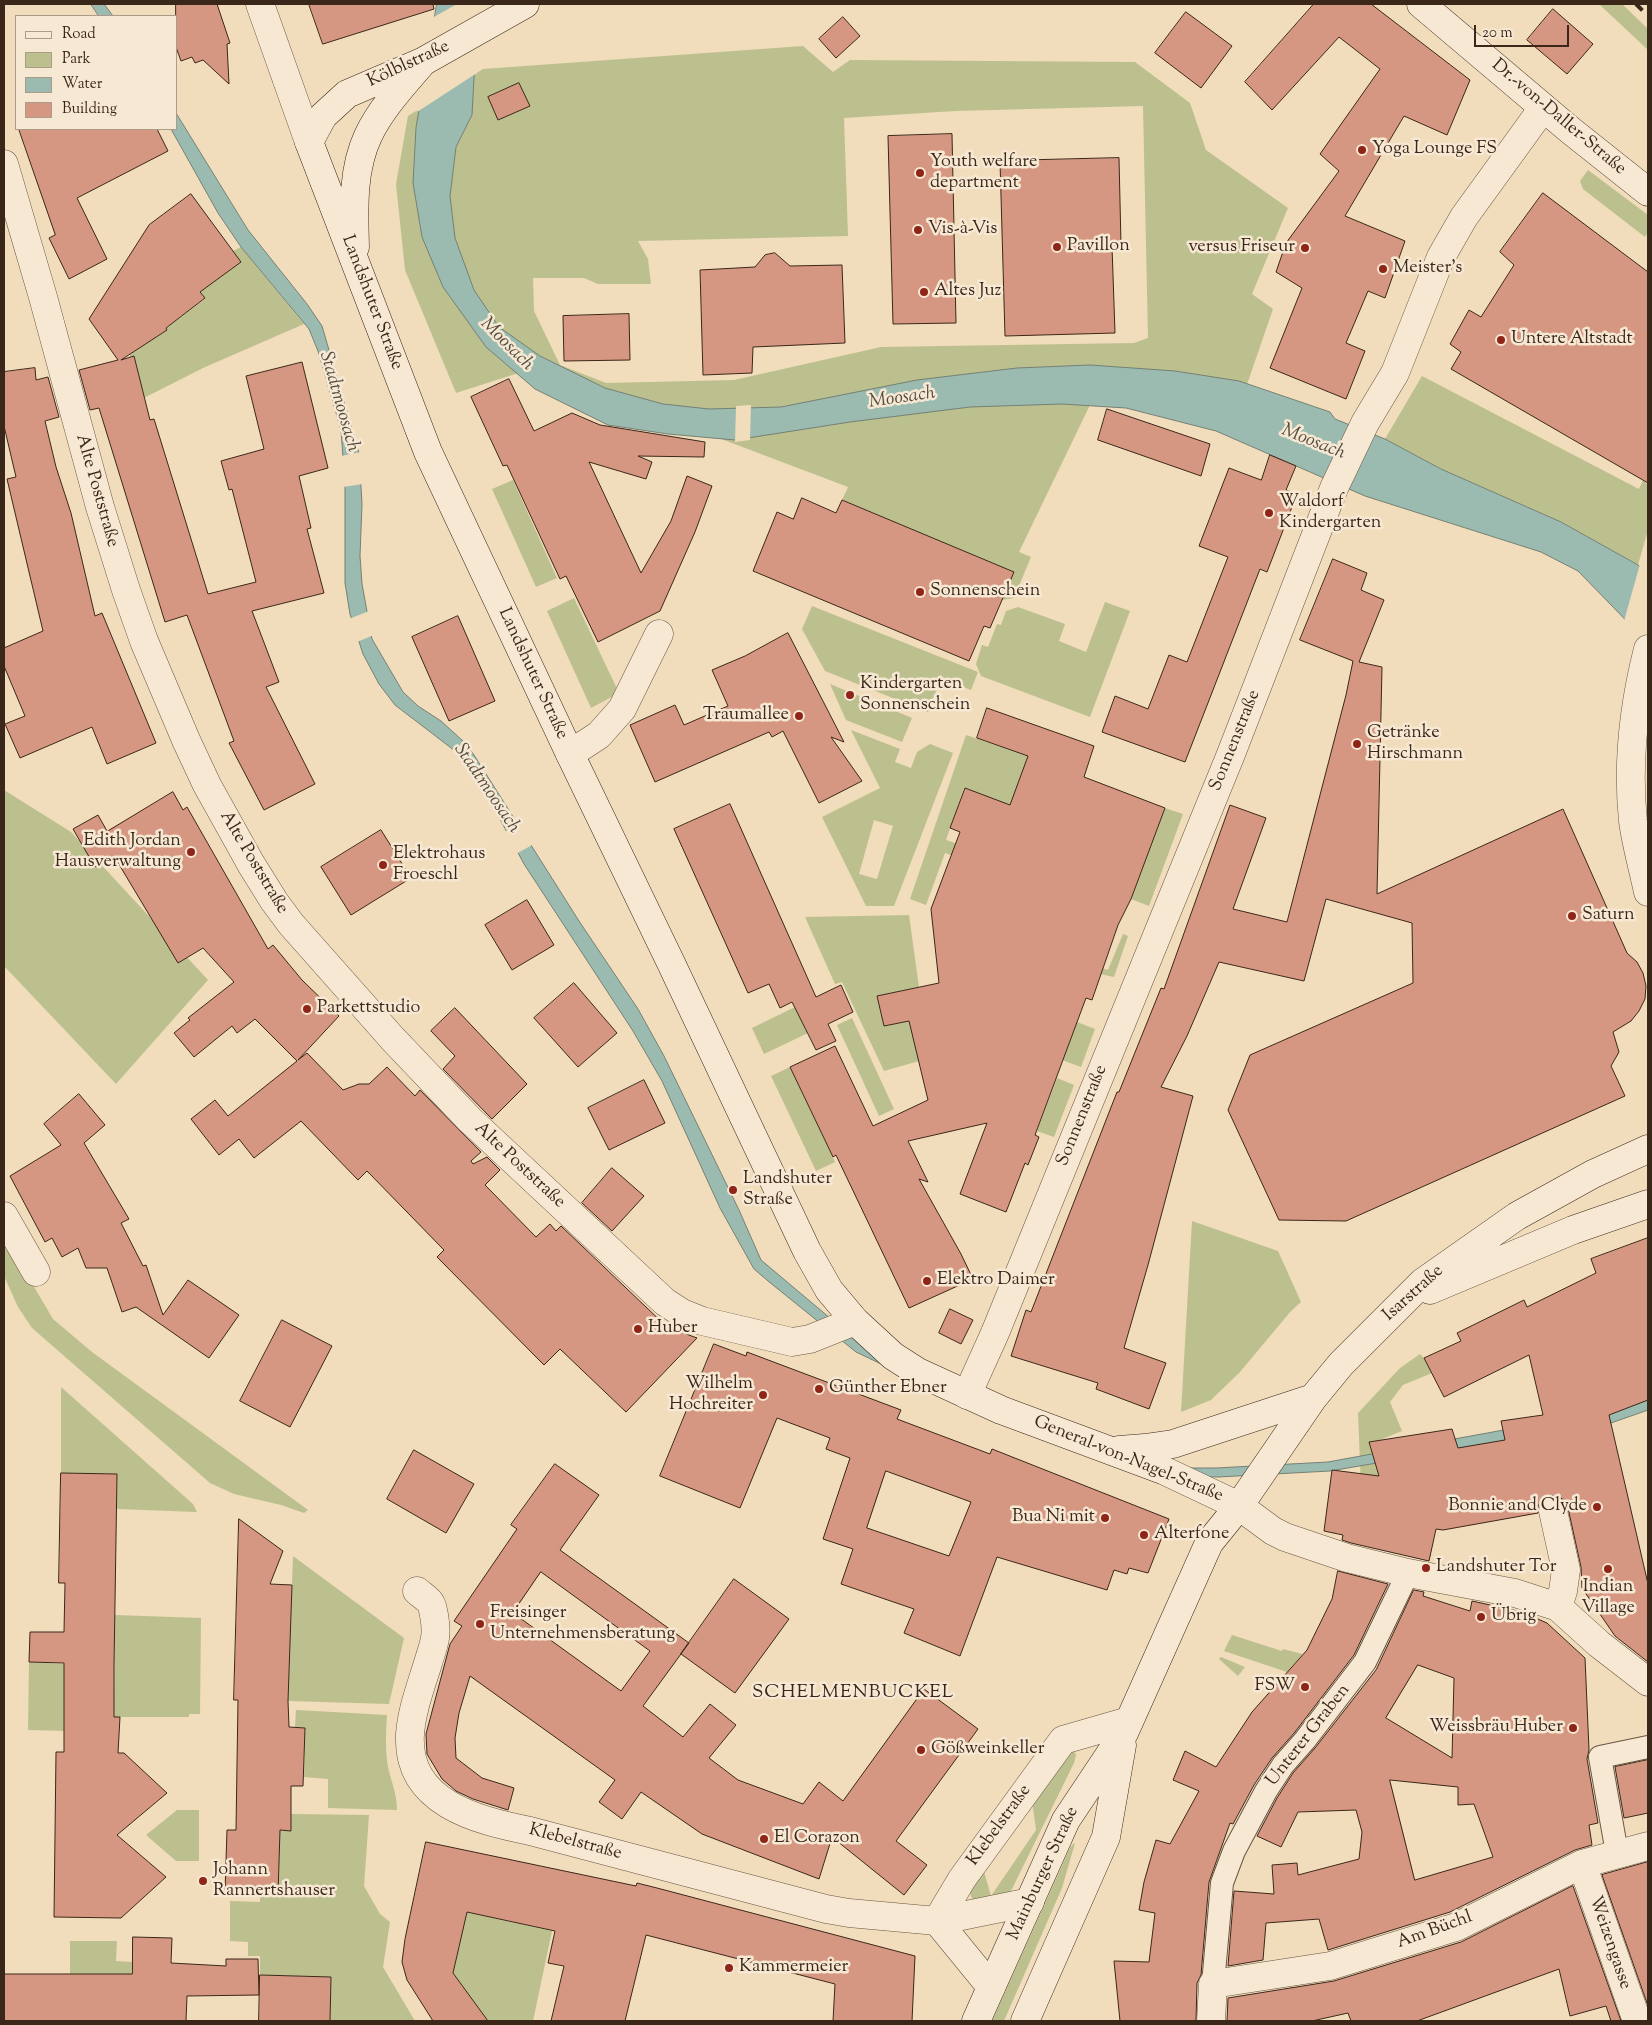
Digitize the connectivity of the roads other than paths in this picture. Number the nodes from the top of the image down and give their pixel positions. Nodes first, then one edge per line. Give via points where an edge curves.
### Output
1 (260, 4) edge
2 (525, 4) edge
3 (1422, 4) edge
4 (424, 62) junction
5 (1543, 108) junction
6 (309, 142) junction
7 (4, 164) edge
8 (1648, 192) edge
9 (355, 262) junction
10 (659, 634) dead end
11 (1647, 654) edge
12 (570, 754) junction
13 (1648, 892) edge
14 (1648, 1149) edge
15 (1648, 1204) edge
16 (4, 1216) edge
17 (36, 1272) dead end
18 (1401, 1303) junction
19 (855, 1321) junction
20 (967, 1395) junction
21 (1313, 1398) junction
22 (1110, 1450) junction
23 (1239, 1506) junction
24 (1553, 1511) dead end
25 (1408, 1573) junction
26 (417, 1592) dead end
27 (1558, 1607) junction
28 (1648, 1682) edge
29 (1126, 1727) junction
30 (1648, 1747) edge
31 (1648, 1846) edge
32 (1617, 1853) junction
33 (1582, 1864) junction
34 (1030, 1902) junction
35 (937, 1921) junction
36 (1042, 1983) junction
37 (1213, 1984) junction
38 (991, 1988) junction
39 (976, 2021) edge
40 (1025, 2021) edge
41 (1038, 2021) edge
42 (1211, 2021) edge
43 (1637, 2021) edge

1 - 6 street, Landshuter Straße
2 - 4 street, Kölblstraße
3 - 5 street, Dr.-von-Daller-Straße
4 - 6 street, Kölblstraße via 347,94 323,116
4 - 9 street via 375,123 360,156 354,208
5 - 8 street, Dr.-von-Daller-Straße
5 - 20 street, Sonnenstraße via 1464,217 1446,249 1395,373 1365,422 1334,488 1231,754
6 - 9 street, Landshuter Straße
7 - 19 street, Alte Poststraße via 100,507 144,641 207,785 274,901 372,1016 470,1119 665,1302 702,1321 792,1342 810,1339
9 - 12 street, Landshuter Straße via 428,452
10 - 12 street via 622,709 599,735
11 - 13 street via 1638,695 1631,763 1633,823
12 - 19 street, Landshuter Straße via 807,1251 829,1290
14 - 18 street, Isarstraße via 1593,1174 1517,1216 1423,1282
15 - 18 street via 1573,1230
16 - 17 street
18 - 21 street, Isarstraße via 1341,1364
19 - 20 street, General-von-Nagel-Straße via 902,1362
20 - 22 street, General-von-Nagel-Straße
21 - 22 street via 1173,1444
21 - 23 street, Isarstraße
22 - 23 street, General-von-Nagel-Straße via 1165,1471
23 - 25 street, General-von-Nagel-Straße via 1285,1537
23 - 29 street, Mainburger Straße via 1209,1544
24 - 27 street via 1566,1570
25 - 27 street, General-von-Nagel-Straße via 1515,1593
25 - 37 street, Unterer Graben via 1365,1662 1283,1764 1234,1850 1222,1883
26 - 35 street, Klebelstraße via 431,1604 437,1632 415,1707 410,1734 412,1758 420,1780 431,1793 451,1806 498,1824 826,1909
27 - 28 street, General-von-Nagel-Straße
29 - 34 street, Mainburger Straße via 1066,1820
29 - 35 street, Klebelstraße via 1063,1740 962,1879
29 - 36 street, Mainburger Straße via 1106,1838
30 - 32 street via 1600,1757
31 - 32 street, Am Büchl
32 - 33 street, Am Büchl
33 - 37 street, Am Büchl via 1456,1927 1330,1966
33 - 43 street, Weizengasse
34 - 35 street, Klebelstraße
34 - 38 street, Mainburger Straße
35 - 38 street
36 - 40 street, Mainburger Straße
36 - 41 street
37 - 42 street, Unterer Graben
38 - 39 street, Mainburger Straße

